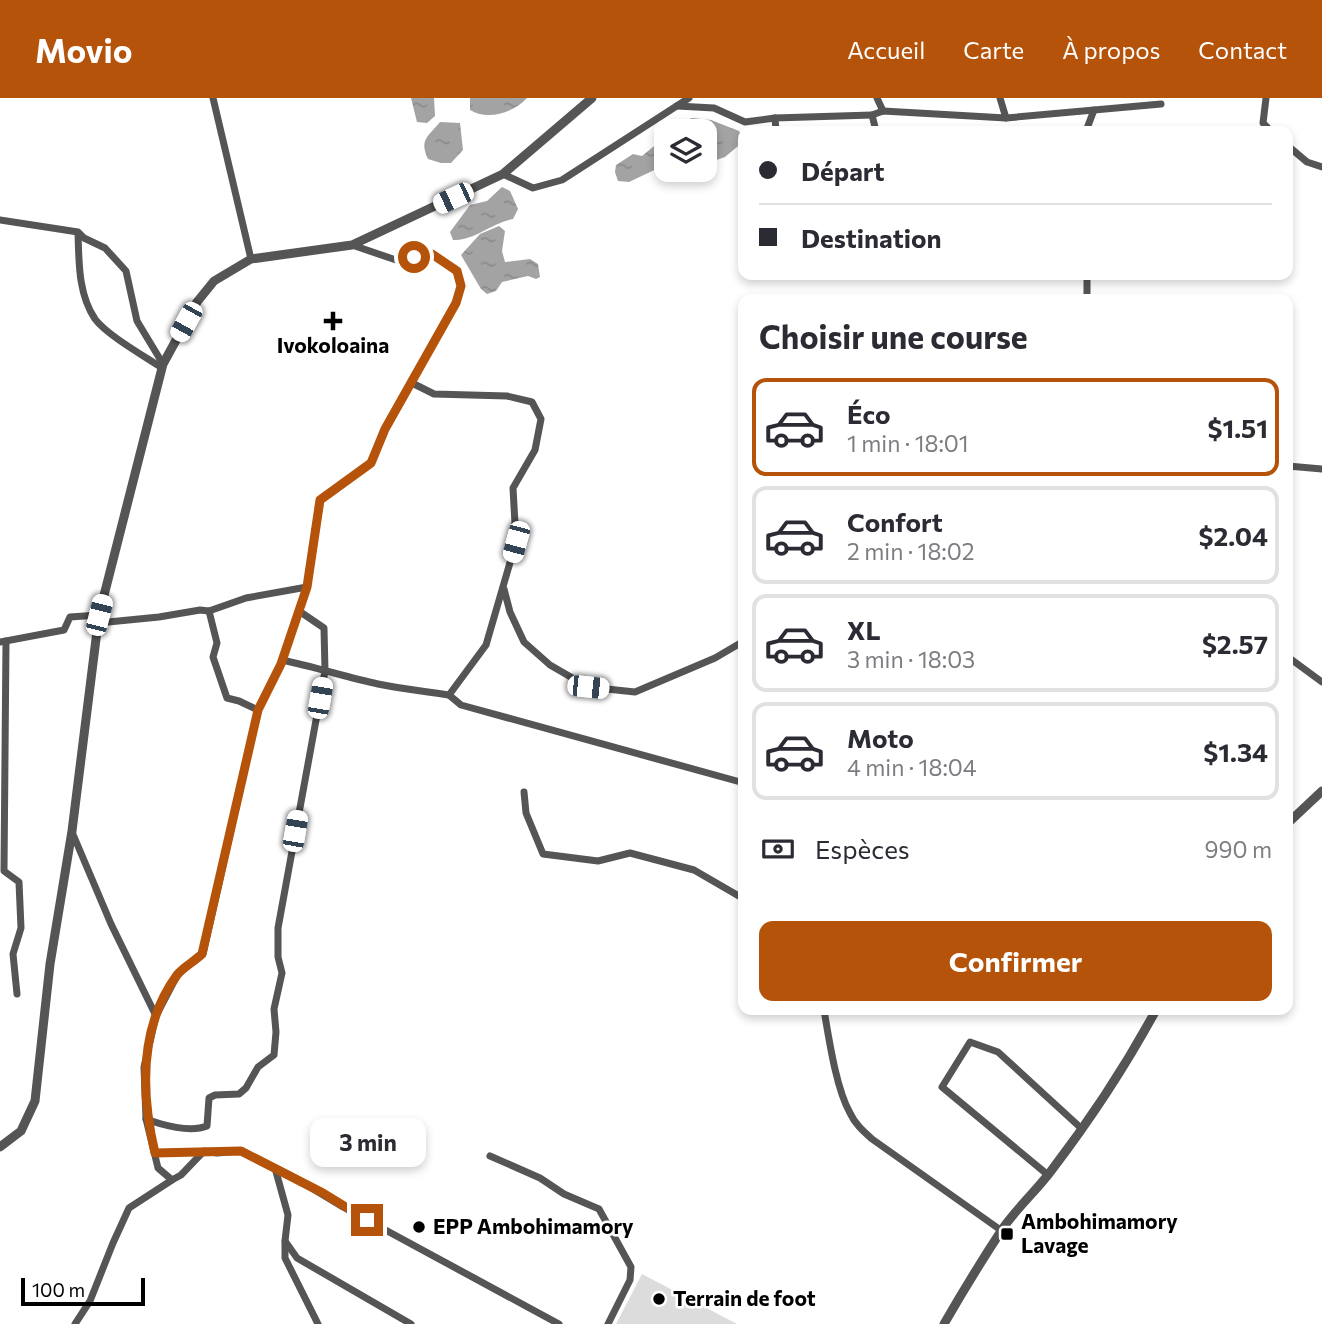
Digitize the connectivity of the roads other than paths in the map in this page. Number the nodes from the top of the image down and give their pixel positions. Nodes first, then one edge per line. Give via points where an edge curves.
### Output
1 (213, 98) edge
2 (592, 98) edge
3 (689, 98) edge
4 (877, 98) edge
5 (1000, 98) edge
6 (1265, 98) edge
7 (1161, 104) dead end
8 (674, 106) junction
9 (1094, 110) junction
10 (883, 111) junction
11 (872, 114) junction
12 (775, 118) junction
13 (1006, 118) junction
14 (776, 126) edge
15 (875, 126) edge
16 (1088, 126) edge
17 (1266, 126) edge
18 (1293, 149) edge
19 (1322, 167) edge
20 (503, 174) junction
21 (0, 220) edge
22 (78, 232) junction
23 (352, 244) junction
24 (251, 259) junction
25 (162, 366) junction
26 (412, 383) junction
27 (1293, 466) edge
28 (1322, 469) edge
29 (307, 587) junction
30 (504, 588) junction
31 (209, 611) junction
32 (299, 611) junction
33 (98, 619) junction
34 (3, 642) edge
35 (738, 645) edge
36 (282, 660) junction
37 (1293, 661) edge
38 (325, 671) junction
39 (1322, 682) edge
40 (449, 695) junction
41 (258, 710) junction
42 (738, 781) edge
43 (1322, 791) edge
44 (524, 792) dead end
45 (1293, 818) edge
46 (72, 831) junction
47 (738, 896) edge
48 (17, 994) dead end
49 (825, 1015) edge
50 (1153, 1015) edge
51 (156, 1016) junction
52 (146, 1119) junction
53 (1082, 1129) junction
54 (0, 1147) edge
55 (204, 1152) junction
56 (155, 1153) junction
57 (490, 1156) dead end
58 (275, 1168) junction
59 (1048, 1175) junction
60 (172, 1180) junction
61 (1002, 1231) junction
62 (285, 1241) junction
63 (75, 1324) edge
64 (318, 1324) edge
65 (411, 1324) edge
66 (559, 1324) edge
67 (608, 1324) edge
68 (944, 1324) edge

1 - 24 street
2 - 20 street
3 - 8 street
4 - 10 street
5 - 13 street
6 - 17 street
7 - 9 street
8 - 12 street via 714,108 746,122
8 - 20 street via 562,180 533,188
9 - 13 street
9 - 16 street
10 - 11 street
10 - 13 street
11 - 12 street
11 - 15 street
12 - 14 street
18 - 19 street
20 - 23 street
21 - 22 street
22 - 25 street via 105,248 126,271 137,321
22 - 25 street via 79,274 95,319
23 - 24 street
23 - 26 street via 396,260 432,254 457,271 461,286 456,303
24 - 25 street via 214,281 197,302
25 - 33 street
26 - 29 street via 371,463 320,500
26 - 30 street via 434,394 507,396 532,402 541,419 535,450 513,488 516,542
27 - 28 street
29 - 31 street via 246,598
29 - 32 street
30 - 35 street via 524,642 550,665 588,687 635,692
30 - 40 street via 486,645
31 - 33 street
31 - 41 street via 217,643 213,657 227,698
32 - 36 street
32 - 38 street via 324,628
33 - 34 street via 70,617 64,630
33 - 46 street
34 - 48 street via 4,871 19,882 20,928 13,954
36 - 38 street
36 - 41 street
37 - 39 street
38 - 40 street
38 - 52 street via 278,928 282,973 274,1009 274,1055 258,1067 239,1094 209,1098 206,1126 200,1129
40 - 42 street via 461,705
41 - 51 street via 202,954 178,974
43 - 45 street
44 - 47 street via 526,813 543,854 598,862 630,853 694,870
46 - 51 street
46 - 54 street via 50,964 35,1101 21,1131
49 - 61 street via 840,1084 858,1126
50 - 53 street
51 - 52 street via 144,1067
52 - 56 street
53 - 59 street
53 - 59 street via 998,1052 970,1042 943,1087
55 - 56 street
55 - 58 street via 241,1151
55 - 60 street
56 - 60 street via 158,1168
57 - 67 street via 599,1209 631,1267 630,1280
58 - 62 street via 288,1215
58 - 66 street
59 - 61 street
60 - 63 street via 129,1208 90,1301
61 - 68 street
62 - 64 street via 285,1258
62 - 65 street via 297,1258

